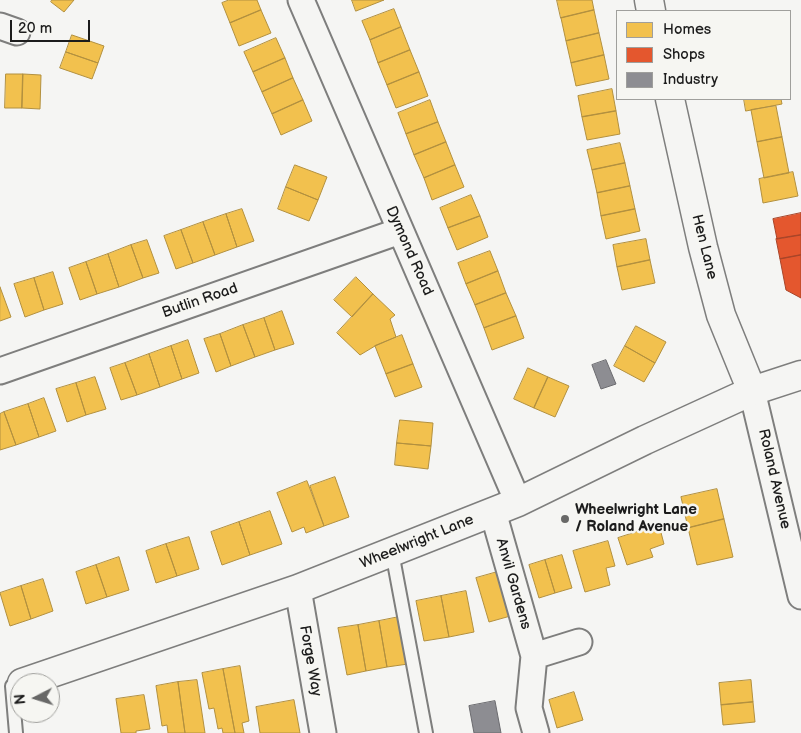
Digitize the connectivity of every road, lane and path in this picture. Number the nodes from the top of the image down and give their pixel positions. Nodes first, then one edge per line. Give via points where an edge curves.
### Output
1 (301, 0) edge
2 (670, 100) edge
3 (400, 231) junction
4 (0, 371) edge
5 (801, 375) edge
6 (752, 391) junction
7 (518, 502) junction
8 (492, 512) junction
9 (392, 552) junction
10 (298, 589) junction
11 (801, 596) edge
12 (579, 642) dead end
13 (534, 656) junction
14 (52, 673) edge
15 (323, 733) edge
16 (426, 733) edge
17 (536, 733) edge

1 - 3 street, Dymond Road
2 - 6 street, Hen Lane via 721,315
3 - 4 street, Butlin Road
3 - 7 street, Dymond Road
5 - 6 street, Wheelwright Lane
6 - 7 street, Wheelwright Lane
6 - 11 street, Roland Avenue
7 - 8 street, Wheelwright Lane
8 - 9 street, Wheelwright Lane
8 - 13 street, Anvil Gardens
9 - 10 street, Wheelwright Lane
9 - 16 lane
10 - 14 street, Wheelwright Lane
10 - 15 street, Forge Way
12 - 13 street
13 - 17 street, Anvil Gardens via 529,708

